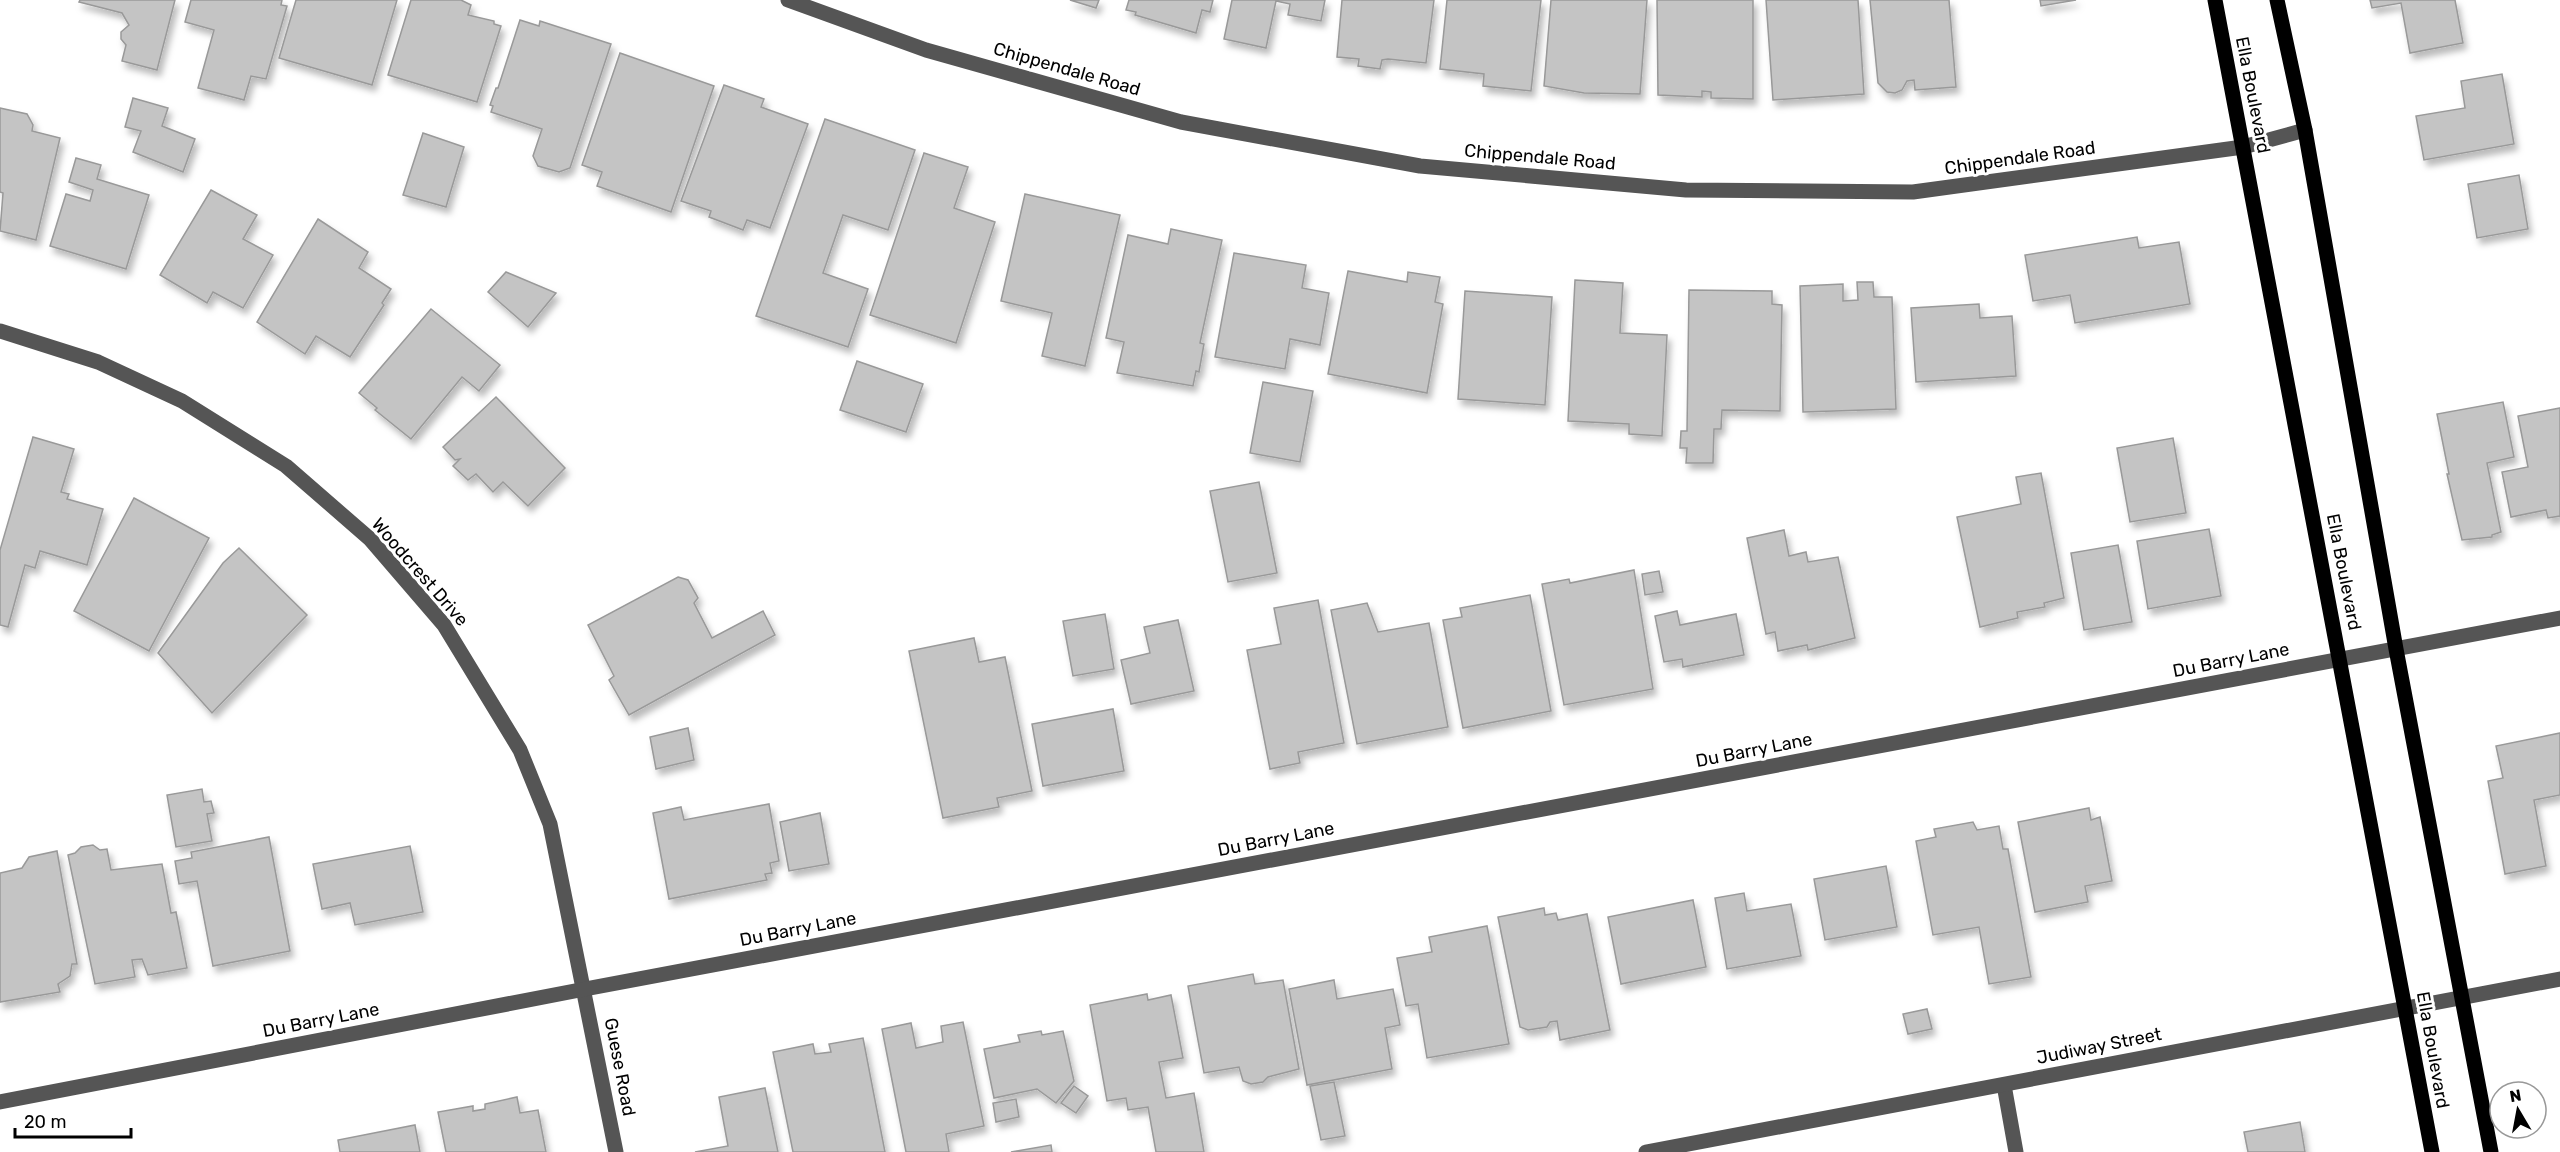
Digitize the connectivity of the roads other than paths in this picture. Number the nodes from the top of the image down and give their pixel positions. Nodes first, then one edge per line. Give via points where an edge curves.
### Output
1 (788, 0) edge
2 (2215, 0) edge
3 (2277, 0) edge
4 (2305, 130) junction
5 (2243, 147) junction
6 (0, 331) edge
7 (2560, 618) edge
8 (2396, 649) junction
9 (2340, 659) junction
10 (2560, 979) edge
11 (585, 989) junction
12 (2463, 997) junction
13 (2405, 1007) junction
14 (2004, 1084) junction
15 (0, 1102) edge
16 (616, 1152) edge
17 (1646, 1152) edge
18 (2016, 1152) edge
19 (2432, 1152) edge
20 (2491, 1152) edge

1 - 5 street, Chippendale Road via 926,50 1181,122 1420,166 1686,190 1913,192
2 - 5 main road, Ella Boulevard
3 - 4 main road, Ella Boulevard
4 - 5 street, Chippendale Road
4 - 8 main road, Ella Boulevard
5 - 9 main road, Ella Boulevard
6 - 11 street, Woodcrest Drive via 98,362 182,401 286,466 370,539 444,625 520,750 550,824
7 - 8 street, Du Barry Lane
8 - 9 street, Du Barry Lane
8 - 12 main road, Ella Boulevard
9 - 11 street, Du Barry Lane
9 - 13 main road, Ella Boulevard
10 - 12 street, Judiway Street
11 - 15 street, Du Barry Lane
11 - 16 street, Guese Road
12 - 13 street, Judiway Street
12 - 20 main road, Ella Boulevard
13 - 14 street, Judiway Street
13 - 19 main road, Ella Boulevard
14 - 17 street, Judiway Street
14 - 18 street

